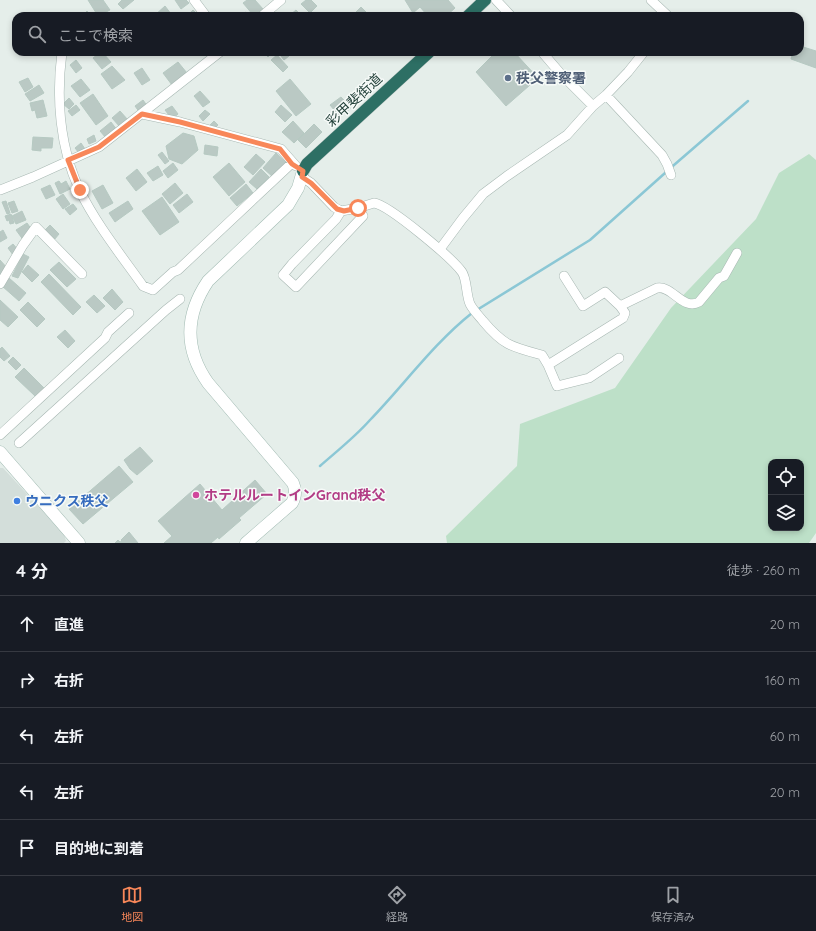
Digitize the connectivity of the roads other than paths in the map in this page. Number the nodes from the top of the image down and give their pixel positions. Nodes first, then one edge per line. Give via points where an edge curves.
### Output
1 (194, 0) edge
2 (281, 0) edge
3 (485, 0) edge
4 (496, 0) edge
5 (651, 0) edge
6 (203, 12) edge
7 (267, 12) edge
8 (472, 12) edge
9 (507, 12) edge
10 (664, 12) edge
11 (62, 56) edge
12 (215, 56) edge
13 (425, 56) edge
14 (545, 56) edge
15 (641, 56) edge
16 (606, 95) junction
17 (593, 106) junction
18 (142, 114) junction
19 (68, 160) junction
20 (292, 164) junction
21 (302, 174) junction
22 (671, 175) dead end
23 (0, 190) edge
24 (358, 208) junction
25 (341, 211) junction
26 (440, 249) junction
27 (737, 253) dead end
28 (82, 274) dead end
29 (564, 276) dead end
30 (0, 284) edge
31 (180, 299) dead end
32 (620, 306) junction
33 (129, 313) dead end
34 (619, 358) dead end
35 (548, 365) junction
36 (0, 435) edge
37 (19, 443) dead end
38 (0, 452) edge
39 (80, 543) edge
40 (246, 543) edge

1 - 6 street
2 - 7 street
3 - 8 highway
4 - 9 street
5 - 10 street
11 - 19 street via 60,106
12 - 18 street
13 - 21 highway, 彩甲斐街道 via 306,164
14 - 17 street
15 - 16 street
16 - 17 street
16 - 22 street via 662,155
17 - 26 street via 567,135 483,194
18 - 19 street via 99,147
18 - 20 street via 280,149
19 - 20 street via 94,216 143,286 153,290
19 - 23 street via 33,178
20 - 21 street
21 - 25 street
21 - 40 street via 296,193 288,205 208,281 200,293 192,317 192,345 201,372 293,483 295,489 292,503
24 - 25 street
24 - 25 street via 363,216 296,287 283,275
24 - 26 street via 378,203
26 - 35 street via 463,273 471,306 494,335 504,343 542,355
27 - 32 street via 724,276 719,278 706,296 695,304 687,303 660,287
28 - 30 street via 36,227
29 - 32 street via 583,306 605,292
31 - 37 street
32 - 35 street via 625,313 623,318
33 - 36 street
34 - 35 street via 589,378 557,386
38 - 39 street

